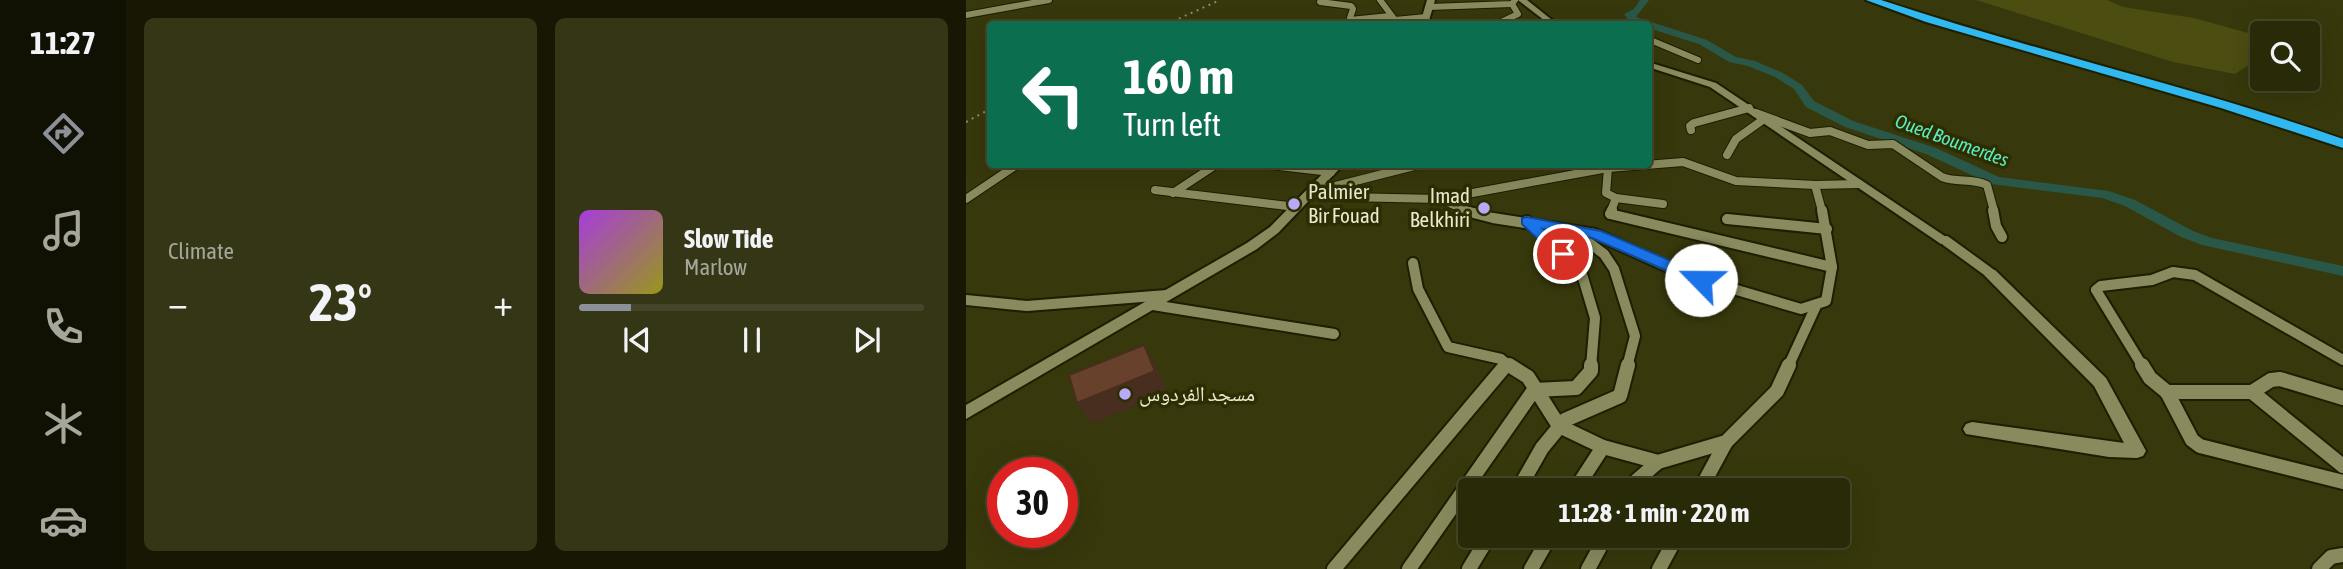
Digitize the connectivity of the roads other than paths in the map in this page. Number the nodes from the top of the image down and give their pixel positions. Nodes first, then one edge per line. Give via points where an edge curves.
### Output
1 (1345, 0) edge
2 (1380, 0) edge
3 (1522, 0) edge
4 (1871, 0) edge
5 (1879, 0) edge
6 (1049, 1) edge
7 (1320, 2) dead end
8 (1514, 2) edge
9 (1430, 3) edge
10 (1351, 6) junction
11 (966, 15) edge
12 (1390, 16) junction
13 (1349, 21) edge
14 (1356, 21) edge
15 (1425, 21) edge
16 (1503, 21) edge
17 (1549, 21) edge
18 (1652, 40) edge
19 (1698, 60) dead end
20 (1652, 65) edge
21 (1757, 113) junction
22 (1691, 130) dead end
23 (2343, 142) edge
24 (1727, 155) dead end
25 (1652, 165) edge
26 (1012, 168) edge
27 (1211, 168) edge
28 (1335, 168) edge
29 (1399, 168) edge
30 (1619, 168) edge
31 (1608, 169) junction
32 (1859, 184) junction
33 (1815, 185) junction
34 (1155, 190) dead end
35 (1173, 193) junction
36 (1310, 193) junction
37 (1616, 198) junction
38 (966, 199) edge
39 (1440, 199) junction
40 (1663, 204) dead end
41 (1296, 207) junction
42 (1727, 219) dead end
43 (1527, 221) junction
44 (1570, 229) junction
45 (1827, 229) junction
46 (2002, 237) dead end
47 (1945, 241) joint
48 (1413, 263) dead end
49 (1832, 267) junction
50 (1990, 273) joint
51 (1170, 295) junction
52 (966, 300) edge
53 (1153, 305) junction
54 (1816, 306) junction
55 (1334, 334) dead end
56 (2343, 360) edge
57 (1507, 364) junction
58 (1534, 390) junction
59 (2168, 391) junction
60 (2252, 392) junction
61 (2343, 398) edge
62 (966, 413) edge
63 (1559, 426) junction
64 (1972, 429) dead end
65 (1726, 442) junction
66 (1603, 447) junction
67 (1658, 462) junction
68 (2343, 466) edge
69 (1526, 478) edge
70 (1583, 478) edge
71 (1640, 478) edge
72 (1706, 478) edge
73 (2343, 482) edge
74 (1482, 548) edge
75 (1543, 548) edge
76 (1599, 548) edge
77 (1670, 548) edge
78 (2343, 555) edge
79 (1334, 569) edge
80 (1409, 569) edge
81 (1469, 569) edge
82 (1531, 569) edge
83 (1588, 569) edge
84 (1659, 569) edge
85 (2319, 569) edge

1 - 10 street
2 - 12 street
3 - 17 street
4 - 23 highway
5 - 23 highway via 2261,112
6 - 11 street
7 - 10 street
8 - 9 street
8 - 16 street via 1518,13
9 - 15 street
10 - 13 street
12 - 14 street
12 - 15 street
18 - 19 street
20 - 21 street via 1701,79
21 - 22 street via 1693,122
21 - 24 street
21 - 32 street
21 - 46 street via 1810,133 1830,131 1868,145 1893,144 1941,177 1987,185
25 - 33 street via 1683,162 1736,181
26 - 38 street
27 - 35 street
28 - 36 street
29 - 36 street
30 - 31 street
31 - 37 street via 1606,193
31 - 39 street
32 - 33 street
32 - 47 street
33 - 45 street
34 - 35 street
35 - 41 street
36 - 39 street
36 - 41 street
37 - 40 street
37 - 49 street via 1610,214
39 - 43 street via 1473,213
41 - 51 street via 1252,246
42 - 45 street
43 - 44 street
43 - 58 street via 1581,271 1595,318 1591,371 1576,388
44 - 54 street via 1595,234 1716,285 1801,309
44 - 63 street via 1604,254 1614,269 1635,336 1620,396 1572,415
45 - 49 street
47 - 50 street
48 - 57 street via 1418,289 1448,347
49 - 54 street via 1826,301
50 - 64 street via 2101,382 2137,451
51 - 52 street via 1027,306
51 - 53 street
53 - 55 street
53 - 62 street
54 - 65 street via 1777,391
56 - 59 street via 2195,275 2173,272 2096,290 2150,378
57 - 58 street via 1528,377
57 - 79 street
58 - 63 street
58 - 80 street
59 - 60 street
59 - 73 street via 2192,440 2200,446
60 - 61 street via 2280,379
60 - 68 street
63 - 66 street
63 - 69 street
65 - 67 street
65 - 72 street
66 - 67 street
66 - 70 street
67 - 71 street
74 - 81 street
75 - 82 street
76 - 83 street
77 - 84 street
78 - 85 street via 2331,557

